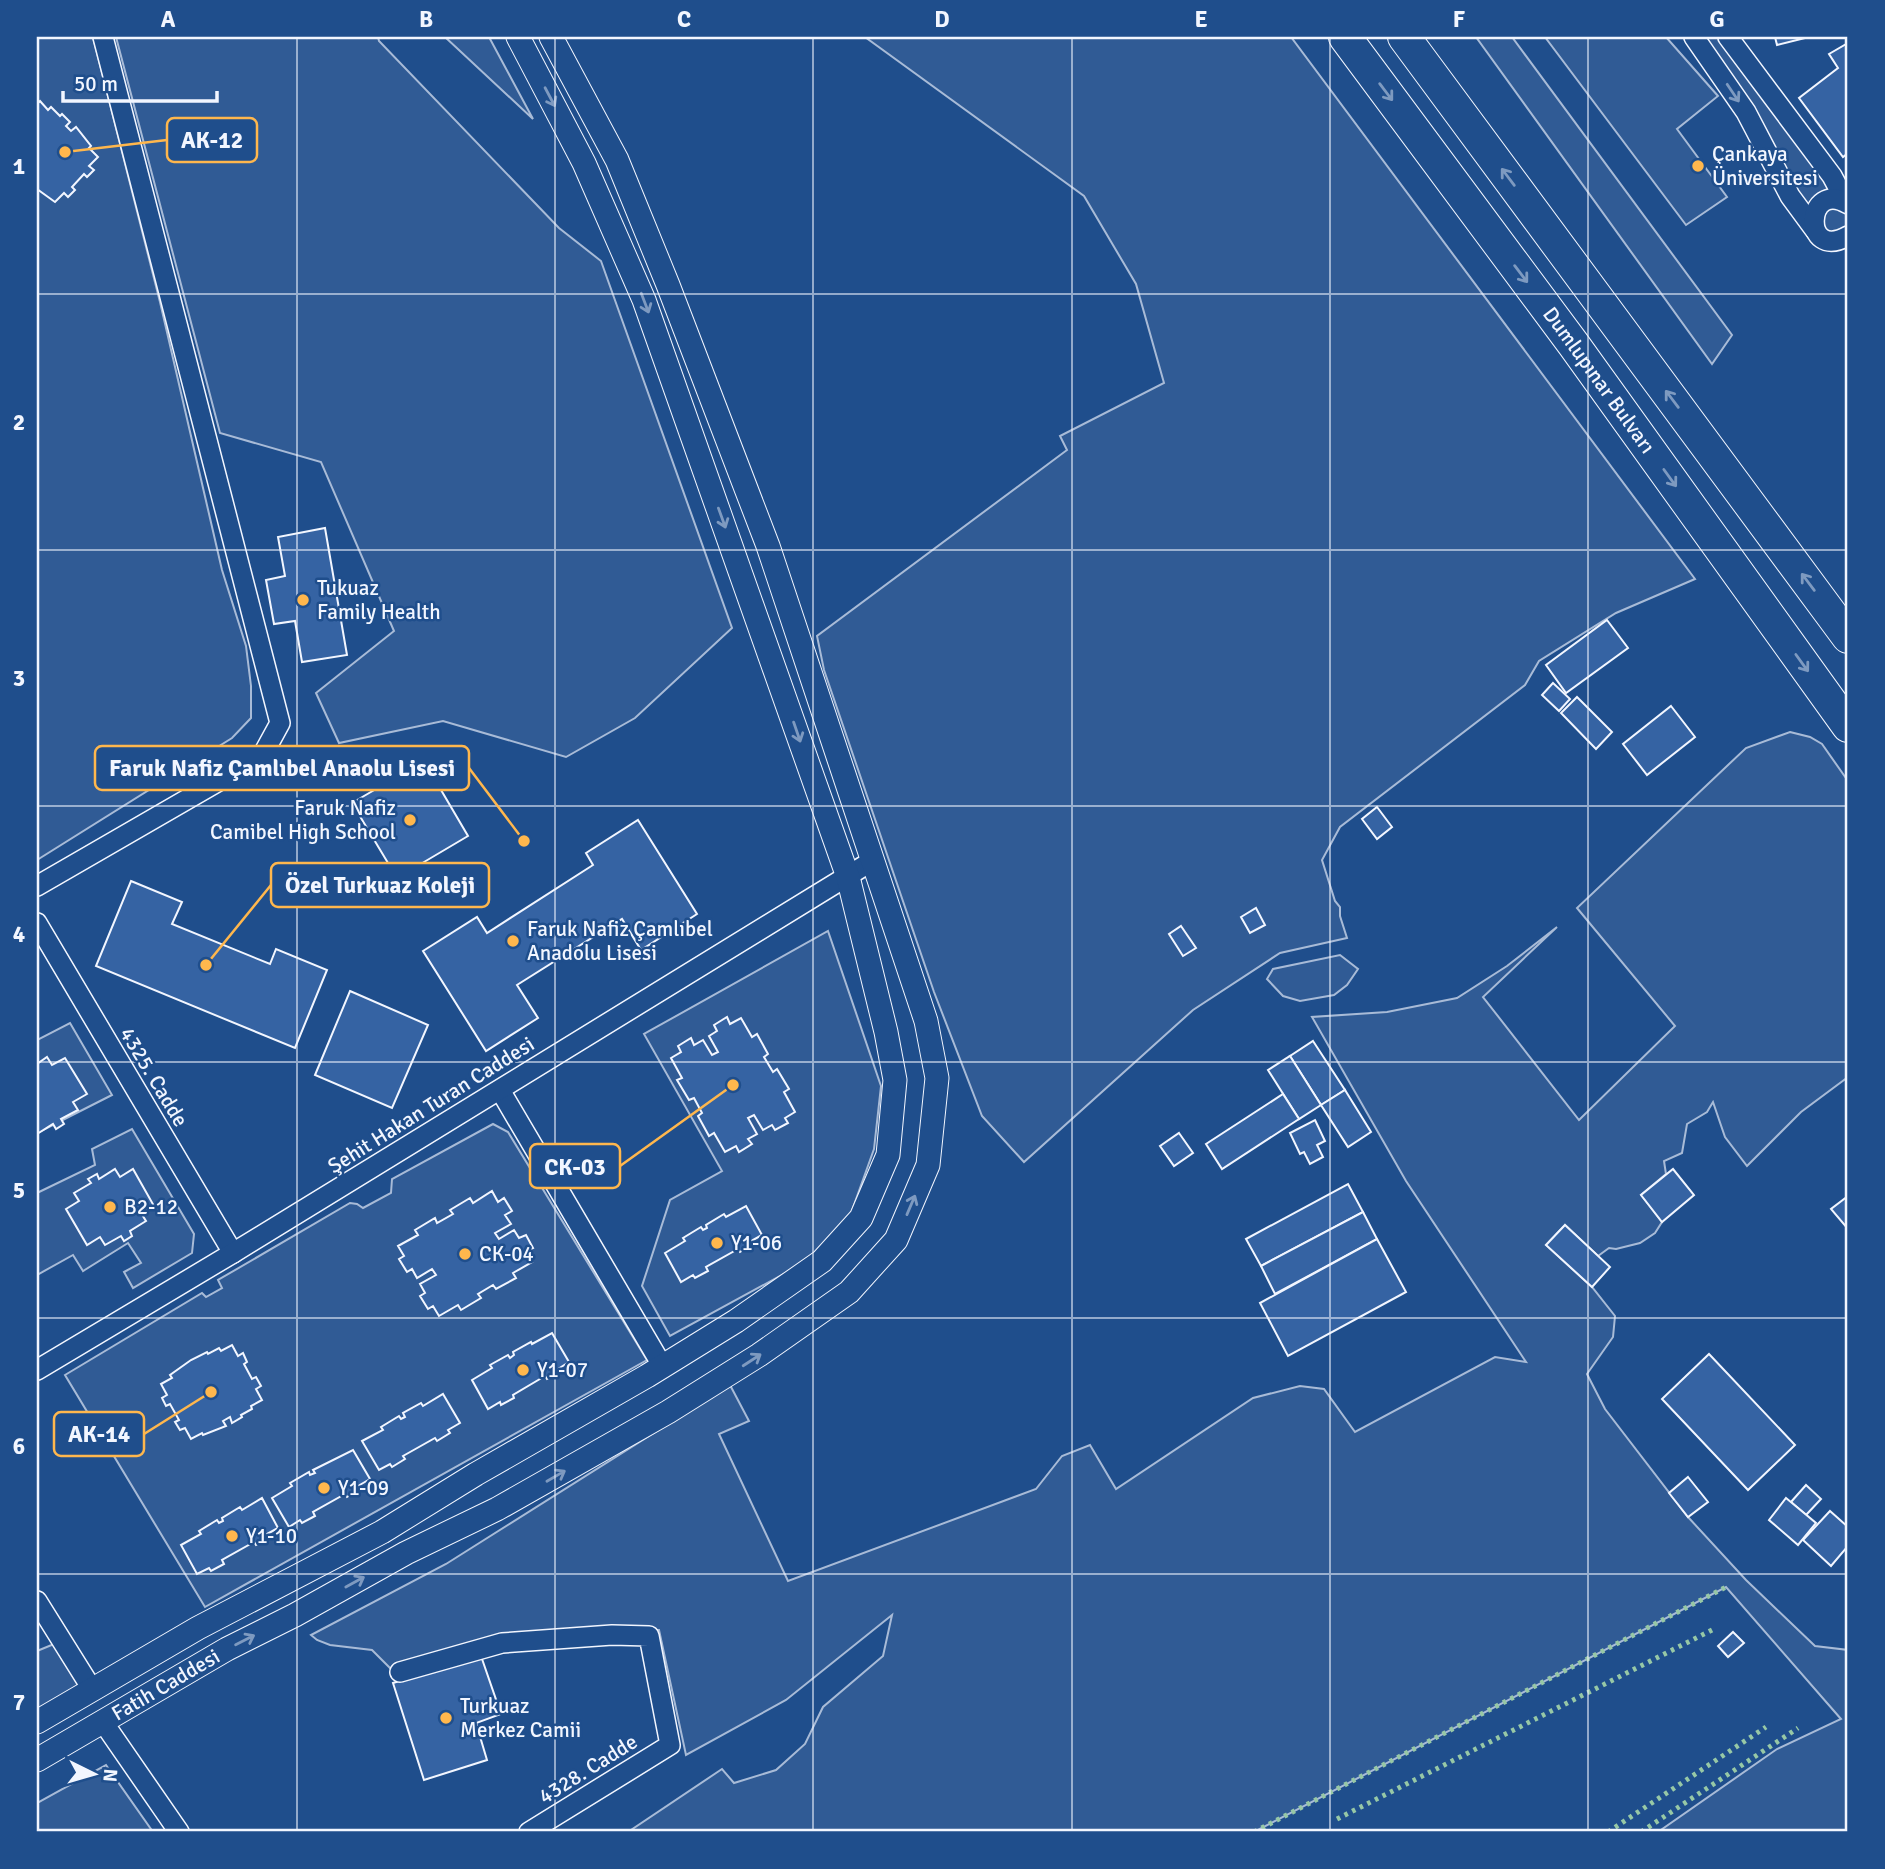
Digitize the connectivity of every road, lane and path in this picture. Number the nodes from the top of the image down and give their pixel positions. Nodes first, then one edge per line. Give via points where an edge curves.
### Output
1 (103, 37) edge
2 (518, 37) edge
3 (551, 37) edge
4 (1345, 37) edge
5 (1404, 37) edge
6 (1694, 37) edge
7 (1728, 37) edge
8 (1845, 202) edge
9 (1815, 230) junction
10 (1845, 240) edge
11 (1848, 637) edge
12 (1848, 726) edge
13 (872, 861) junction
14 (848, 877) junction
15 (37, 886) edge
16 (37, 923) edge
17 (500, 1090) junction
18 (233, 1254) junction
19 (663, 1367) junction
20 (37, 1370) edge
21 (37, 1601) edge
22 (400, 1672) dead end
23 (92, 1689) junction
24 (37, 1722) edge
25 (103, 1722) junction
26 (37, 1760) edge
27 (179, 1832) edge
28 (529, 1832) edge

1 - 15 street via 280,723 262,756
2 -> 14 street via 584,163 644,300
3 - 13 street, Fatih Caddesi via 617,160 673,298 768,546
4 -> 12 highway, Dumlupınar Bulvarı
11 -> 5 highway
6 -> 9 street via 1746,112 1790,196
7 - 8 street via 1832,176
8 - 9 street via 1828,200 1816,209
9 - 10 street via 1825,240
13 - 14 street, Şehit Hakan Turan Caddesi
25 -> 13 street, Fatih Caddesi via 228,1649 497,1509 668,1412 849,1292 897,1240 928,1165 937,1078 926,1021
14 - 17 street, Şehit Hakan Turan Caddesi
14 - 19 street via 895,1080 888,1155 861,1218 822,1261
16 - 18 street, 4325. Cadde
17 - 18 street, Şehit Hakan Turan Caddesi
17 - 19 street
18 - 20 street, Şehit Hakan Turan Caddesi
19 - 23 street via 382,1532
21 - 23 street
22 - 28 street, 4328. Cadde via 502,1643 649,1636 670,1745
23 - 24 street
25 - 26 street, Fatih Caddesi
25 - 27 street

